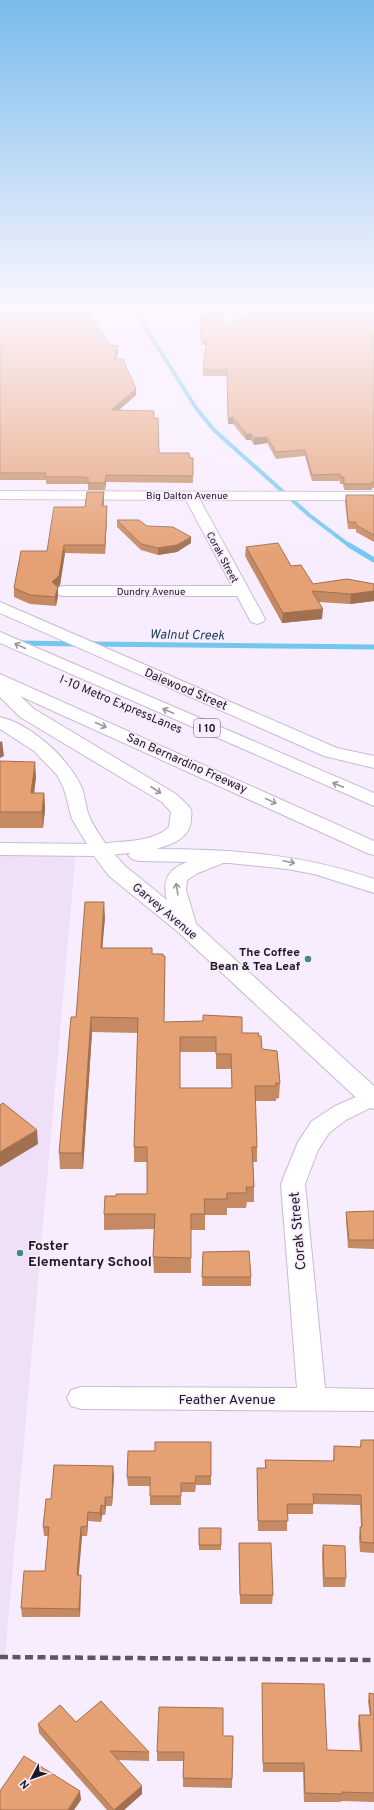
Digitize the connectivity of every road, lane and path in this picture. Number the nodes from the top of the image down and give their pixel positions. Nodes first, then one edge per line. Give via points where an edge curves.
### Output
1 (0, 495) edge
2 (190, 495) junction
3 (374, 496) edge
4 (62, 591) dead end
5 (240, 591) junction
6 (0, 607) edge
7 (257, 619) dead end
8 (0, 636) edge
9 (2, 658) edge
10 (0, 680) edge
11 (0, 687) edge
12 (66, 708) junction
13 (0, 722) edge
14 (374, 762) edge
15 (374, 800) edge
16 (374, 816) edge
17 (0, 849) edge
18 (374, 849) edge
19 (100, 850) junction
20 (250, 858) junction
21 (374, 886) edge
22 (186, 927) junction
23 (373, 1099) edge
24 (81, 1398) dead end
25 (312, 1399) junction
26 (374, 1400) edge

1 - 2 street, Big Dalton Avenue
2 - 3 street, Big Dalton Avenue
2 - 5 street, Corak Street
4 - 5 street, Dundry Avenue
5 - 7 street, Corak Street
6 - 14 main road, Dalewood Street via 331,752
15 -> 8 main road, I 10 via 40,656
9 - 12 main road, I-10 Metro ExpressLanes via 46,688
9 - 16 main road, I-10 Metro ExpressLanes
10 - 12 main road, San Bernardino Freeway
11 -> 19 main road via 27,713 169,798 181,811 179,829 162,841
12 -> 18 main road, San Bernardino Freeway
13 - 19 street, Garvey Avenue via 18,732 64,769 73,785 77,807 87,830
17 - 19 main road
19 - 20 main road via 134,855 212,855
19 - 22 main road, Garvey Avenue via 117,871
20 -> 21 main road via 281,860
22 -> 20 main road via 175,890 179,876 207,861
22 - 23 main road, Garvey Avenue
23 - 25 street, Corak Street via 326,1122 304,1155 293,1184
24 - 25 street, Feather Avenue
25 - 26 street, Feather Avenue

